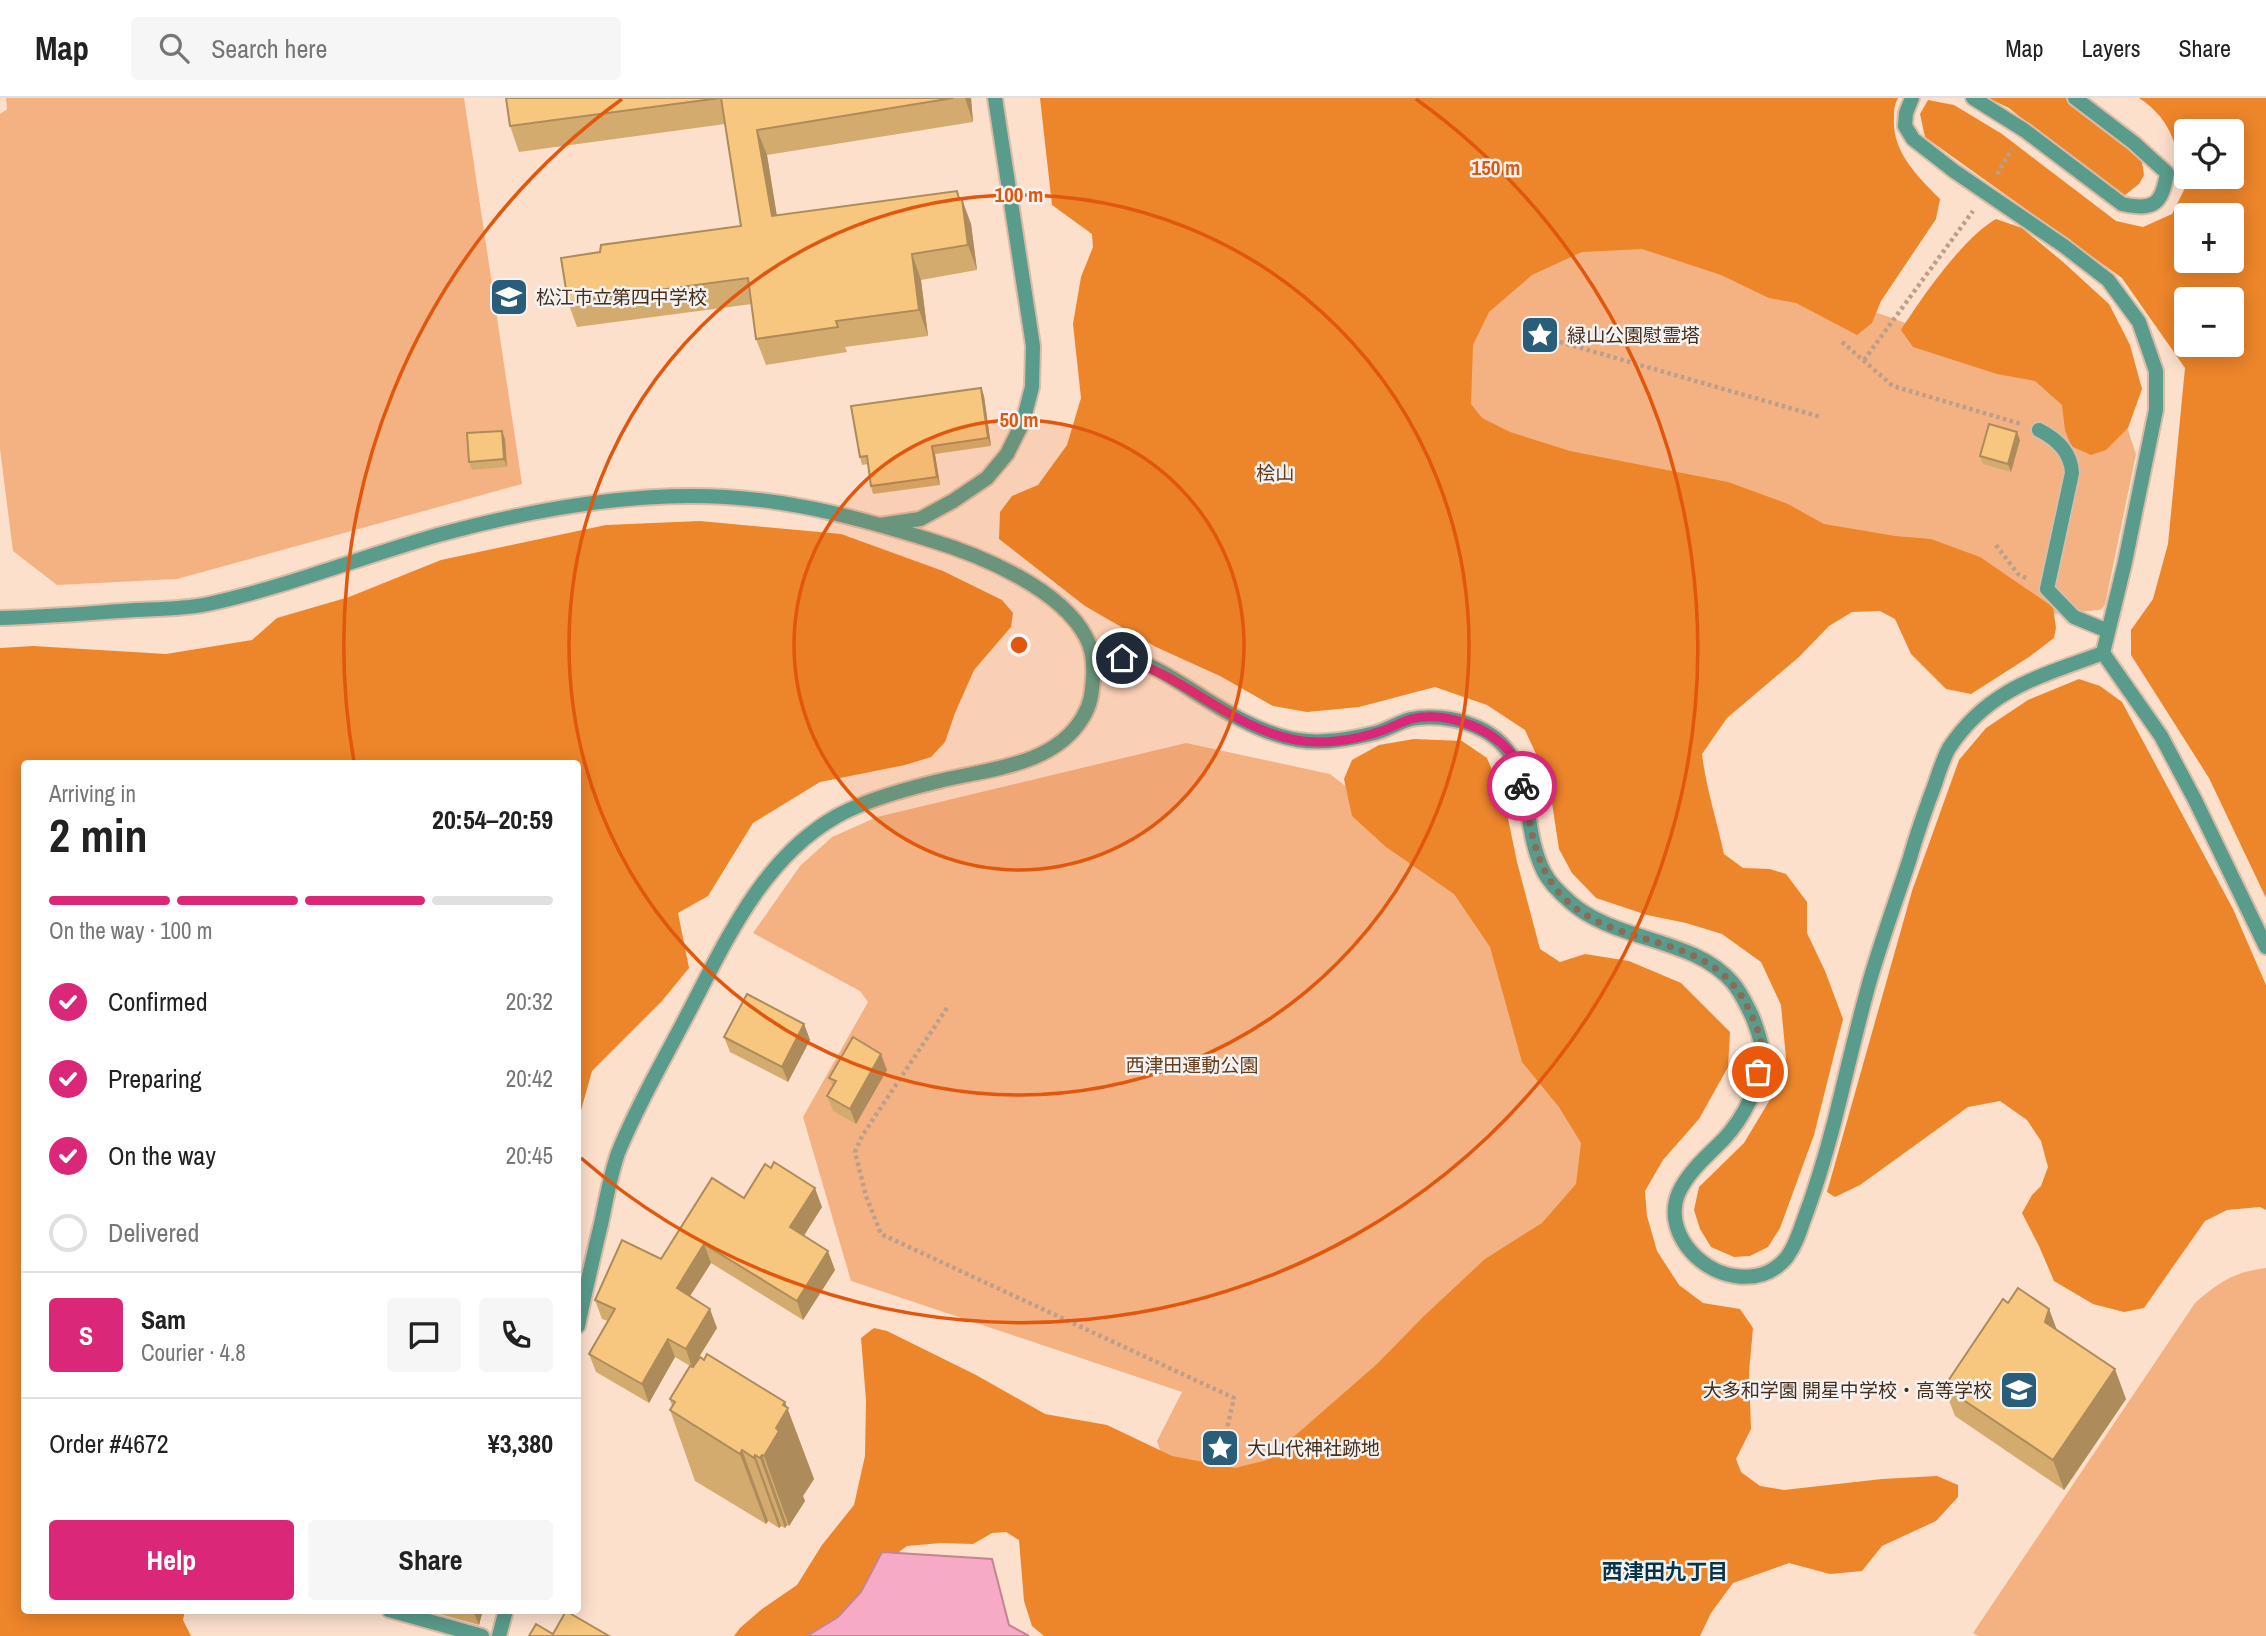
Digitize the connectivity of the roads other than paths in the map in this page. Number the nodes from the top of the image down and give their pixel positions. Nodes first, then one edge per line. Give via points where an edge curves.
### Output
1 (995, 98) edge
2 (1912, 98) edge
3 (1973, 98) edge
4 (2075, 98) edge
5 (2039, 429) road end
6 (880, 524) junction
7 (0, 618) edge
8 (2108, 631) junction
9 (2103, 653) junction
10 (1094, 660) junction
11 (2266, 947) edge
12 (581, 1313) edge
13 (403, 1614) edge
14 (505, 1614) edge
15 (482, 1636) edge
16 (499, 1636) edge

1 - 6 street via 1033,346 1032,387 1023,422 1007,454 987,478 920,519
2 - 8 street via 1905,126 1913,139 2108,280 2139,323 2156,372 2156,410
3 - 4 street via 2122,204 2152,205 2164,193 2167,173
5 - 8 street via 2053,436 2066,452 2072,473 2047,589 2074,617
6 - 7 street via 786,503 724,496 633,499 505,518 202,606
6 - 10 street via 957,549 1018,576 1070,615 1087,638
8 - 9 street
9 - 10 street via 2017,685 1976,714 1947,752 1869,985 1808,1209 1784,1261 1769,1273 1751,1277 1715,1270 1690,1252 1678,1228 1675,1206 1687,1178 1736,1124 1754,1093 1762,1051 1756,1024 1730,979 1692,953 1586,916 1564,898 1545,874 1519,768 1510,752 1470,724 1442,718 1412,719 1380,732 1325,742 1295,740 1222,710 1144,664 1122,658
9 - 11 street via 2161,736
10 - 12 street via 1092,698 1085,714 1073,732 1050,751 932,782 838,815 787,853 757,891 640,1104 616,1157
13 - 15 street
14 - 16 street

